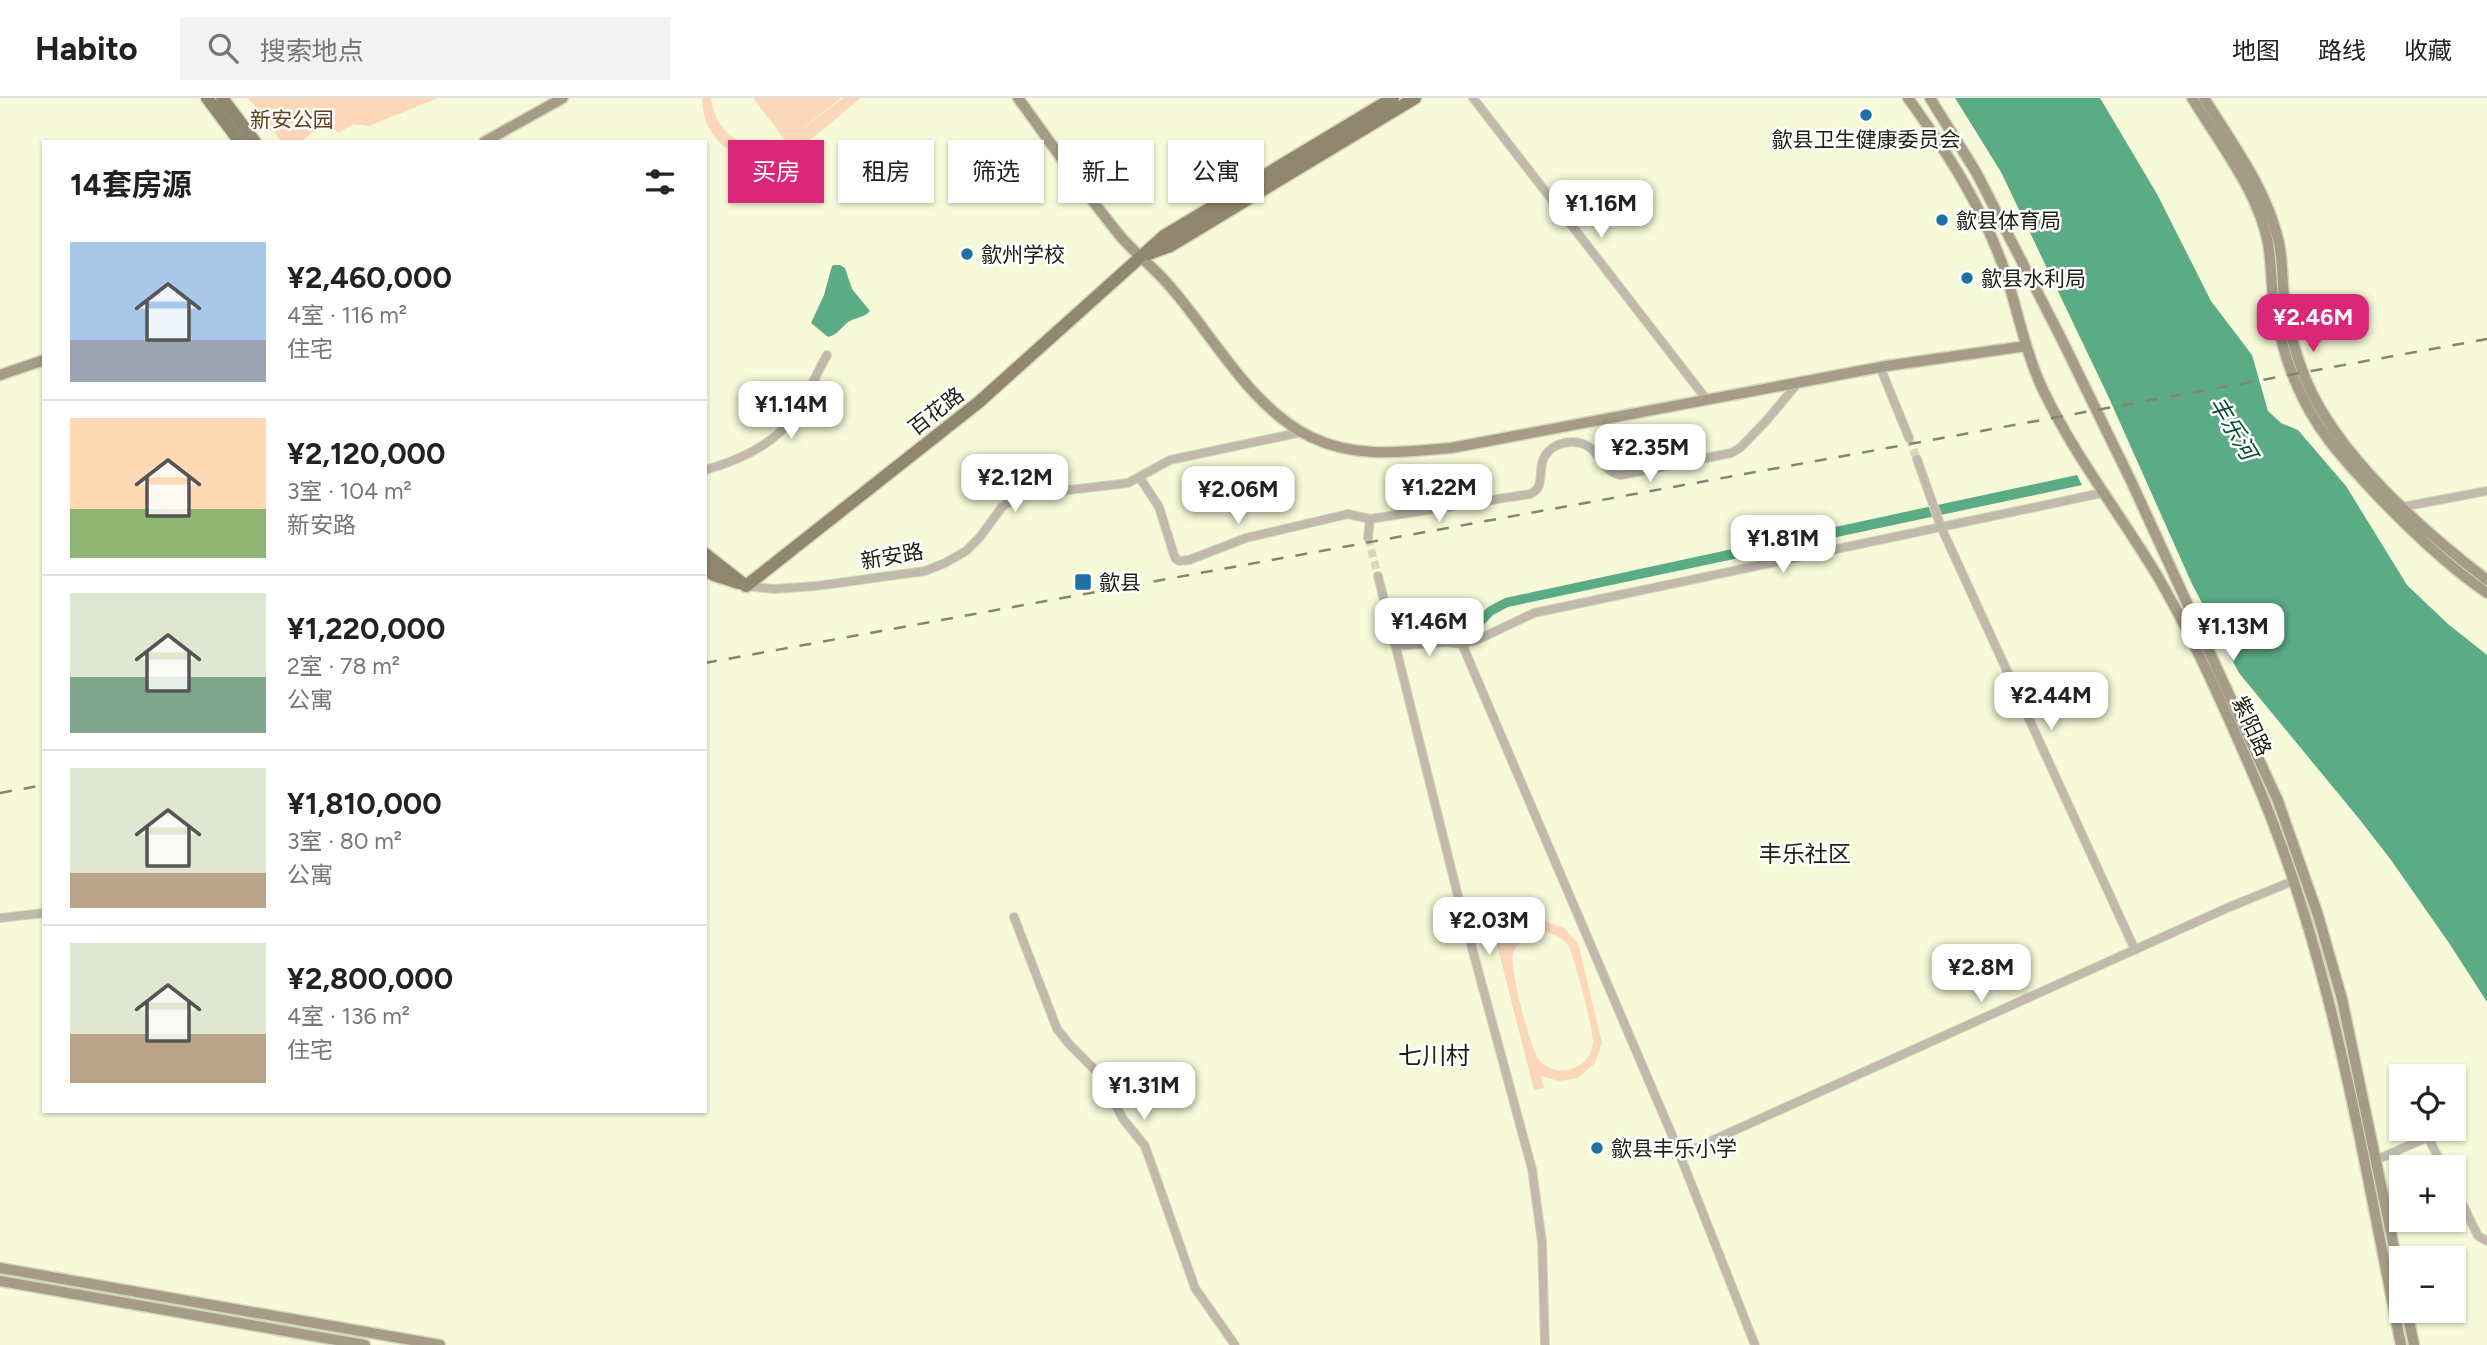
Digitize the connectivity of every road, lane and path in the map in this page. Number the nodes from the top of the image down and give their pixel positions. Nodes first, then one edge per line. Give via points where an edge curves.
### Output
1 (207, 98) edge
2 (222, 98) edge
3 (563, 98) edge
4 (1018, 98) edge
5 (1393, 98) edge
6 (1415, 98) edge
7 (1473, 98) edge
8 (1908, 98) edge
9 (1930, 98) edge
10 (2192, 98) edge
11 (2204, 98) edge
12 (238, 140) edge
13 (254, 140) edge
14 (488, 140) edge
15 (1142, 257) junction
16 (2026, 346) junction
17 (827, 355) dead end
18 (42, 361) edge
19 (1880, 367) junction
20 (0, 375) edge
21 (1798, 383) junction
22 (1707, 400) junction
23 (1302, 432) junction
24 (1909, 438) tunnel mouth
25 (1917, 459) tunnel mouth
26 (707, 469) edge
27 (1140, 478) junction
28 (2487, 491) edge
29 (2102, 493) junction
30 (2402, 507) junction
31 (1370, 519) junction
32 (1940, 524) junction
33 (1368, 538) tunnel mouth
34 (707, 556) edge
35 (707, 570) edge
36 (1378, 576) tunnel mouth
37 (2487, 580) edge
38 (746, 586) junction
39 (2487, 593) edge
40 (1462, 643) junction
41 (1396, 646) junction
42 (2293, 881) junction
43 (42, 913) edge
44 (1014, 917) dead end
45 (0, 918) edge
46 (2135, 950) junction
47 (1680, 1155) junction
48 (2437, 1155) edge
49 (2376, 1160) junction
50 (2466, 1212) edge
51 (2487, 1241) edge
52 (2394, 1246) edge
53 (0, 1268) edge
54 (0, 1281) edge
55 (2409, 1323) edge
56 (365, 1345) edge
57 (440, 1345) edge
58 (1235, 1345) edge
59 (1545, 1345) edge
60 (1755, 1345) edge
61 (2401, 1345) edge
62 (2414, 1345) edge

1 - 12 main road
2 - 13 main road
3 - 14 main road
4 - 15 main road via 1123,239
5 - 15 main road, 百花路 via 1164,236
6 - 15 main road, 百花路 via 1170,246
7 - 22 street
8 - 16 main road, 紫阳路 via 1955,164 1980,211 2004,270
9 - 49 main road, 紫阳路 via 1976,172 2062,340 2262,764 2330,957
10 - 39 main road via 2257,210 2268,243 2283,347 2312,417 2332,447 2395,514
11 - 30 main road via 2253,177 2273,223 2289,325 2314,397 2341,441
15 - 23 main road via 1259,398
15 - 38 main road, 百花路 via 979,402
16 - 19 main road
16 - 29 main road, 紫阳路 via 2045,394
17 - 26 street via 780,432 743,456
18 - 20 main road
19 - 21 main road
19 - 24 street
21 - 22 main road
21 - 31 street via 1740,448 1726,455 1621,475 1607,469 1587,446 1561,444 1543,459 1540,484 1530,494
22 - 23 main road via 1451,448 1358,452
23 - 27 street, 新安路 via 1170,460
25 - 32 street
27 - 31 street via 1159,507 1179,561 1208,555 1246,538 1348,514
27 - 38 street, 新安路 via 1018,496 1002,507 966,551 925,571 805,587
28 - 30 street
29 - 32 street
29 - 42 main road, 紫阳路 via 2184,625 2251,769
30 - 37 main road
31 - 33 street
32 - 40 street via 1534,613
32 - 46 street
34 - 38 main road
35 - 38 main road, 新安路
36 - 41 street
40 - 41 street
40 - 47 street
41 - 59 street via 1532,1169 1542,1242
42 - 46 street
42 - 61 main road, 紫阳路 via 2339,1045
43 - 45 street
44 - 58 street via 1057,1029 1100,1074 1123,1119 1146,1146 1195,1288
46 - 47 street
47 - 60 street
48 - 49 street via 2428,1137
49 - 52 main road, 紫阳路
50 - 51 street via 2478,1237
53 - 57 main road
54 - 56 main road
55 - 62 main road

